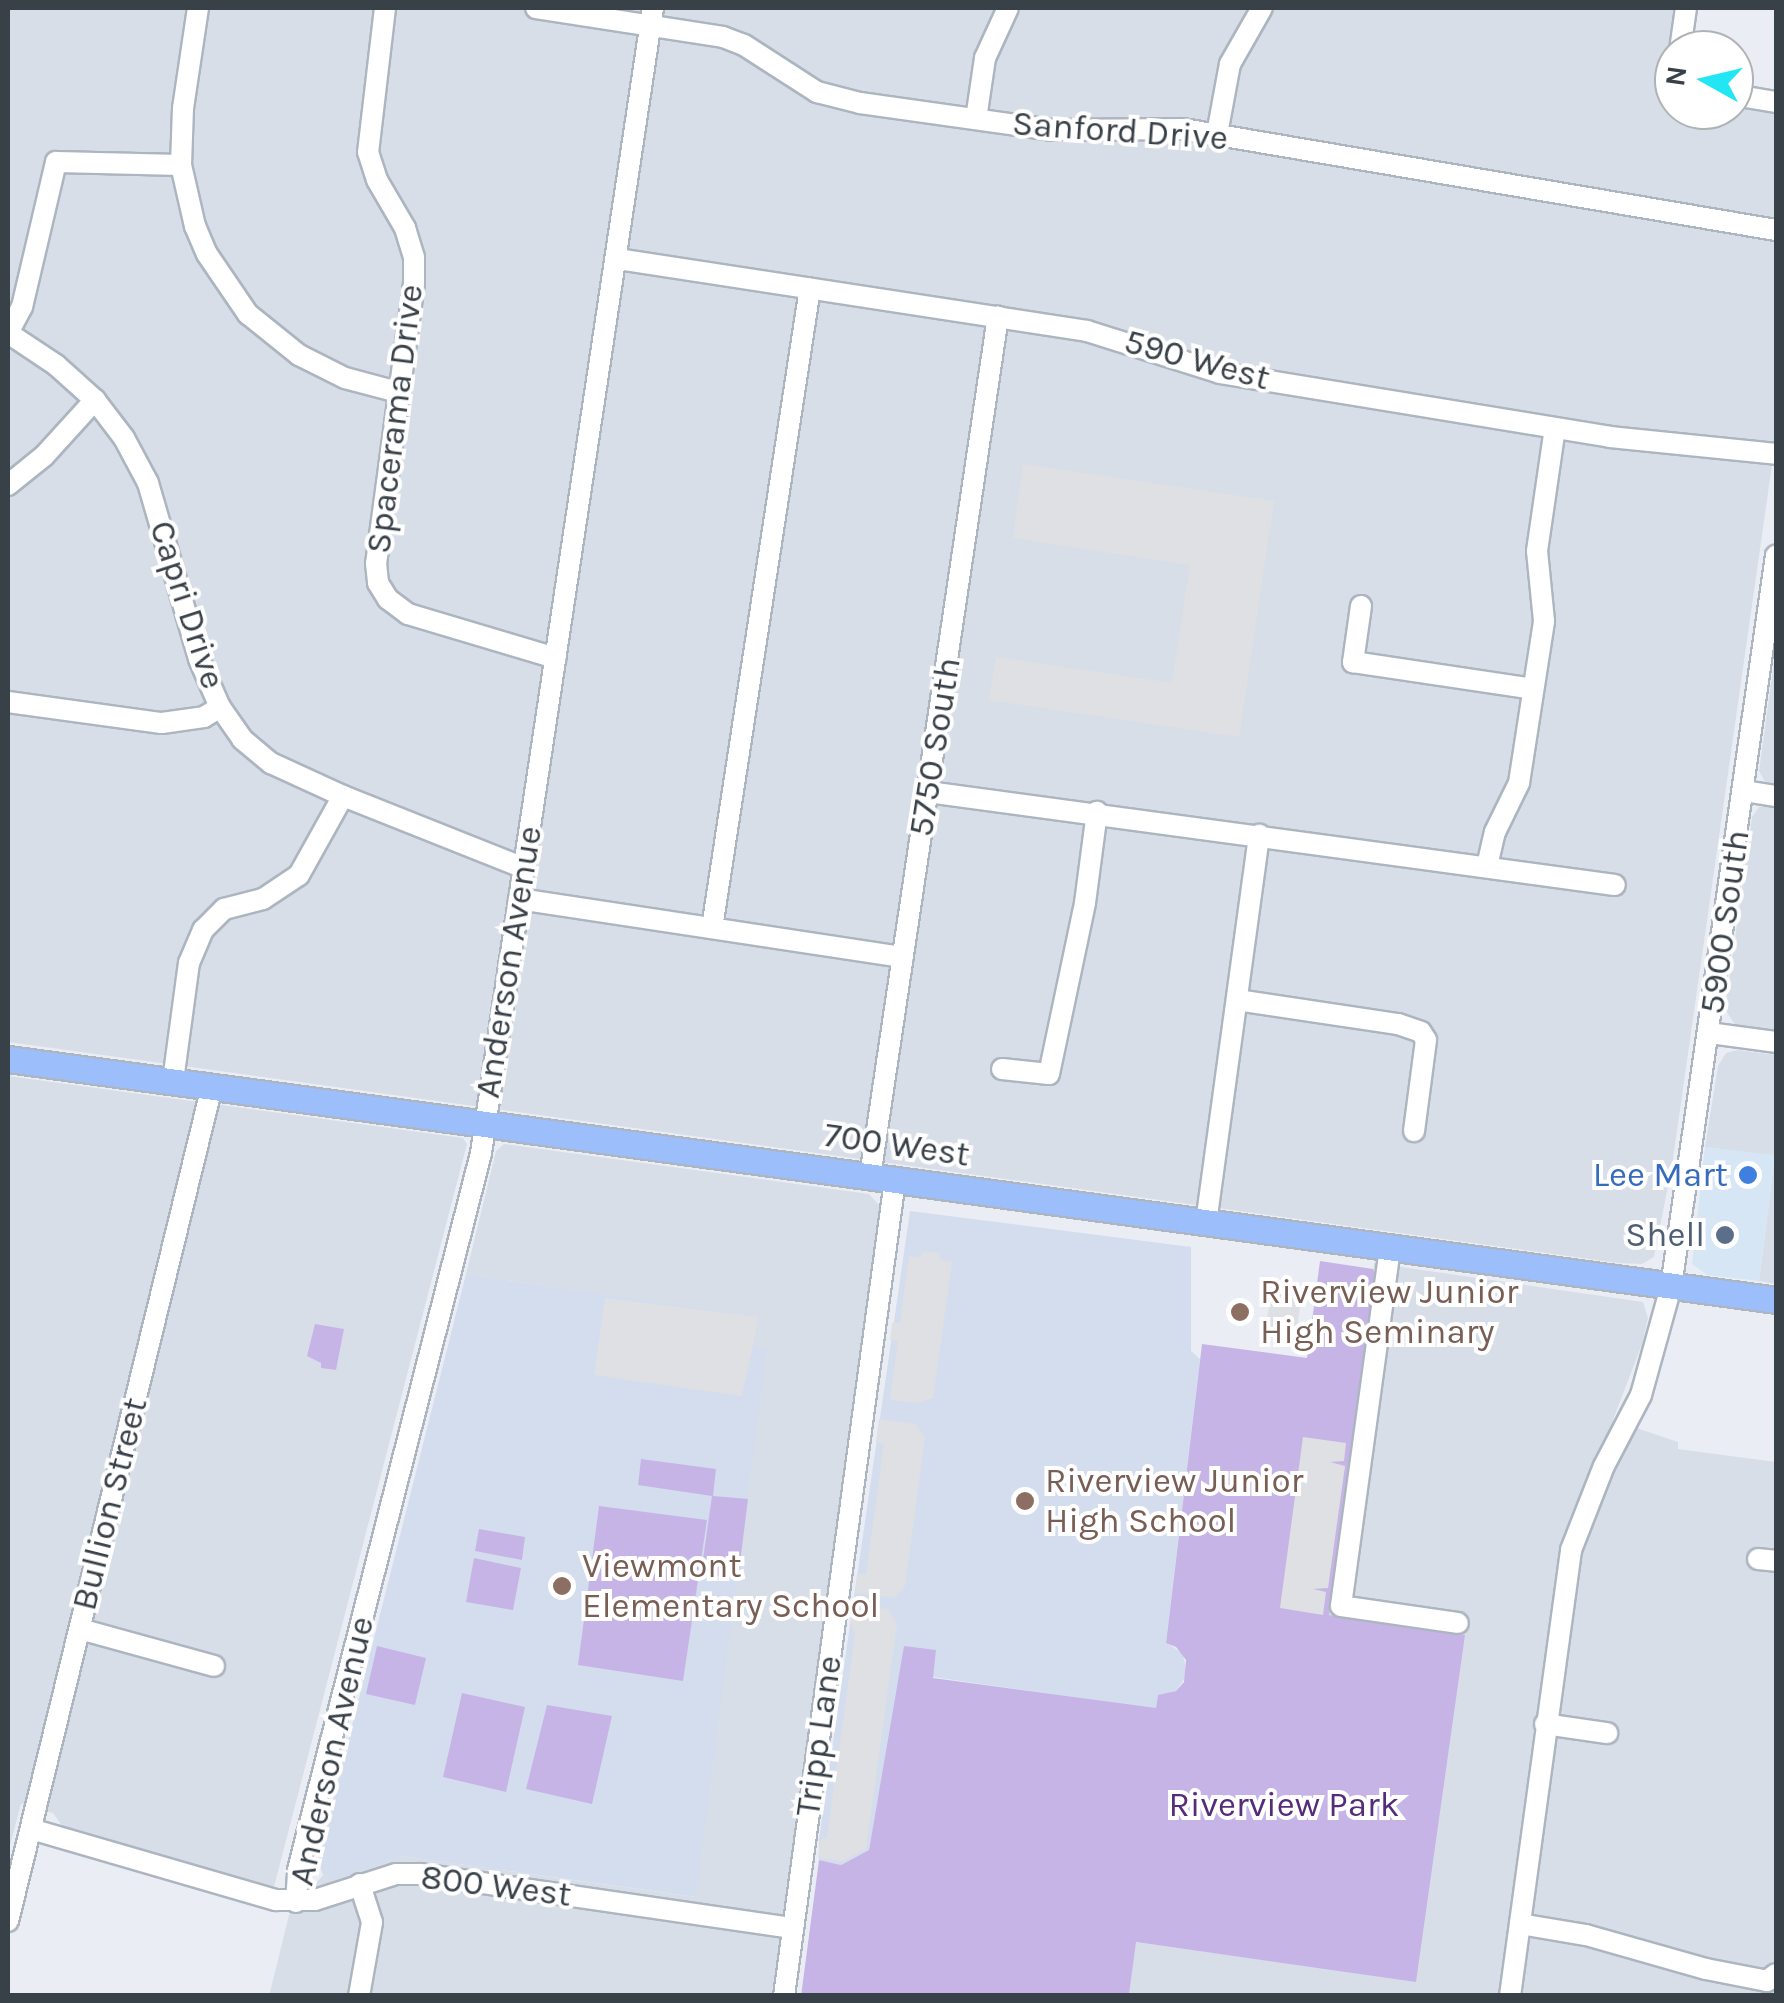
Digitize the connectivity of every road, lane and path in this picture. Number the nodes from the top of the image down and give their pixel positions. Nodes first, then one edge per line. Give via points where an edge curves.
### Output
1 (198, 8) edge
2 (385, 8) edge
3 (536, 8) edge
4 (1008, 8) edge
5 (1262, 8) edge
6 (652, 16) edge
7 (976, 119) junction
8 (1217, 134) junction
9 (180, 165) junction
10 (1776, 230) edge
11 (618, 259) junction
12 (810, 288) junction
13 (998, 316) junction
14 (8, 333) edge
15 (398, 392) junction
16 (95, 400) junction
17 (1555, 428) junction
18 (1776, 454) edge
19 (8, 485) edge
20 (1776, 556) edge
21 (1774, 587) edge
22 (1361, 606) dead end
23 (556, 658) junction
24 (1533, 689) junction
25 (8, 702) edge
26 (220, 707) junction
27 (1744, 790) junction
28 (928, 792) junction
29 (343, 796) junction
30 (1776, 796) edge
31 (1097, 812) junction
32 (1259, 835) junction
33 (1487, 866) junction
34 (524, 868) junction
35 (1615, 885) dead end
36 (519, 899) junction
37 (712, 928) junction
38 (903, 958) junction
39 (1238, 1000) junction
40 (1710, 1033) junction
41 (1776, 1042) edge
42 (8, 1059) edge
43 (1002, 1069) dead end
44 (173, 1081) junction
45 (212, 1086) junction
46 (484, 1124) junction
47 (1414, 1131) dead end
48 (882, 1178) junction
49 (1206, 1223) junction
50 (1390, 1248) junction
51 (1671, 1286) junction
52 (1776, 1300) edge
53 (1458, 1623) dead end
54 (80, 1629) junction
55 (214, 1666) dead end
56 (1545, 1724) junction
57 (1607, 1733) dead end
58 (31, 1829) junction
59 (360, 1884) junction
60 (296, 1902) junction
61 (8, 1922) edge
62 (1520, 1924) junction
63 (793, 1928) junction
64 (1776, 1974) edge
65 (360, 1996) edge
66 (784, 1996) edge
67 (1510, 1996) edge

1 - 9 street
2 - 15 street, Spacerama Drive via 368,152 414,258
3 - 6 street, Sanford Drive
4 - 7 street via 985,58
5 - 8 street via 1230,64
6 - 7 street, Sanford Drive via 744,45 788,76 840,99
6 - 11 street, Anderson Avenue
7 - 8 street, Sanford Drive via 1052,130
8 - 10 street, Sanford Drive
9 - 14 street via 56,162 22,307
9 - 15 street via 195,226 248,314 322,368
11 - 12 street, 590 West
11 - 23 street, Anderson Avenue
12 - 13 street, 590 West
12 - 37 street
13 - 17 street, 590 West via 1097,333 1220,373
13 - 28 street, 5750 South
14 - 16 street, Capri Drive
15 - 23 street, Spacerama Drive via 378,583 408,614
16 - 19 street
16 - 26 street, Capri Drive via 148,482 199,659
17 - 18 street, 590 West
17 - 24 street via 1537,542 1545,604
20 - 21 street, 5900 South
21 - 27 street, 5900 South
22 - 24 street via 1353,662
23 - 34 street, Anderson Avenue
24 - 33 street via 1519,783
25 - 26 street via 162,723 204,717
26 - 29 street, Capri Drive via 242,739 271,762
27 - 30 street
27 - 40 street, 5900 South
28 - 31 street
28 - 38 street, 5750 South
29 - 34 street, Capri Drive
29 - 44 street via 299,875 263,899 224,909 203,930 189,963
31 - 32 street
31 - 43 street via 1086,903 1049,1074
32 - 33 street
32 - 39 street
33 - 35 street
34 - 36 street, Anderson Avenue
36 - 37 street
36 - 46 street, Anderson Avenue
37 - 38 street
38 - 48 street, 5750 South
39 - 47 street via 1421,1032 1426,1040
39 - 49 street
40 - 41 street
40 - 51 street, 5900 South
42 - 44 main road, 700 West
44 - 45 main road, 700 West
45 - 46 main road, 700 West
45 - 54 street, Bullion Street
46 - 48 main road, 700 West
46 - 60 street, Anderson Avenue via 298,1870
48 - 49 main road, 700 West
48 - 63 street, Tripp Lane
49 - 50 main road, 700 West
50 - 51 main road, 700 West
50 - 53 street via 1341,1606
51 - 52 main road, 700 West
51 - 56 street, 5900 South via 1641,1395 1572,1550
54 - 55 street
54 - 58 street, Bullion Street
56 - 57 street
56 - 62 street, 5900 South
58 - 60 street, 800 West
58 - 61 street, Bullion Street
59 - 60 street, 800 West
59 - 63 street, 800 West via 421,1874
59 - 65 street via 372,1922
62 - 64 street via 1706,1969 1767,1980
62 - 67 street, 5900 South
63 - 66 street, Tripp Lane

